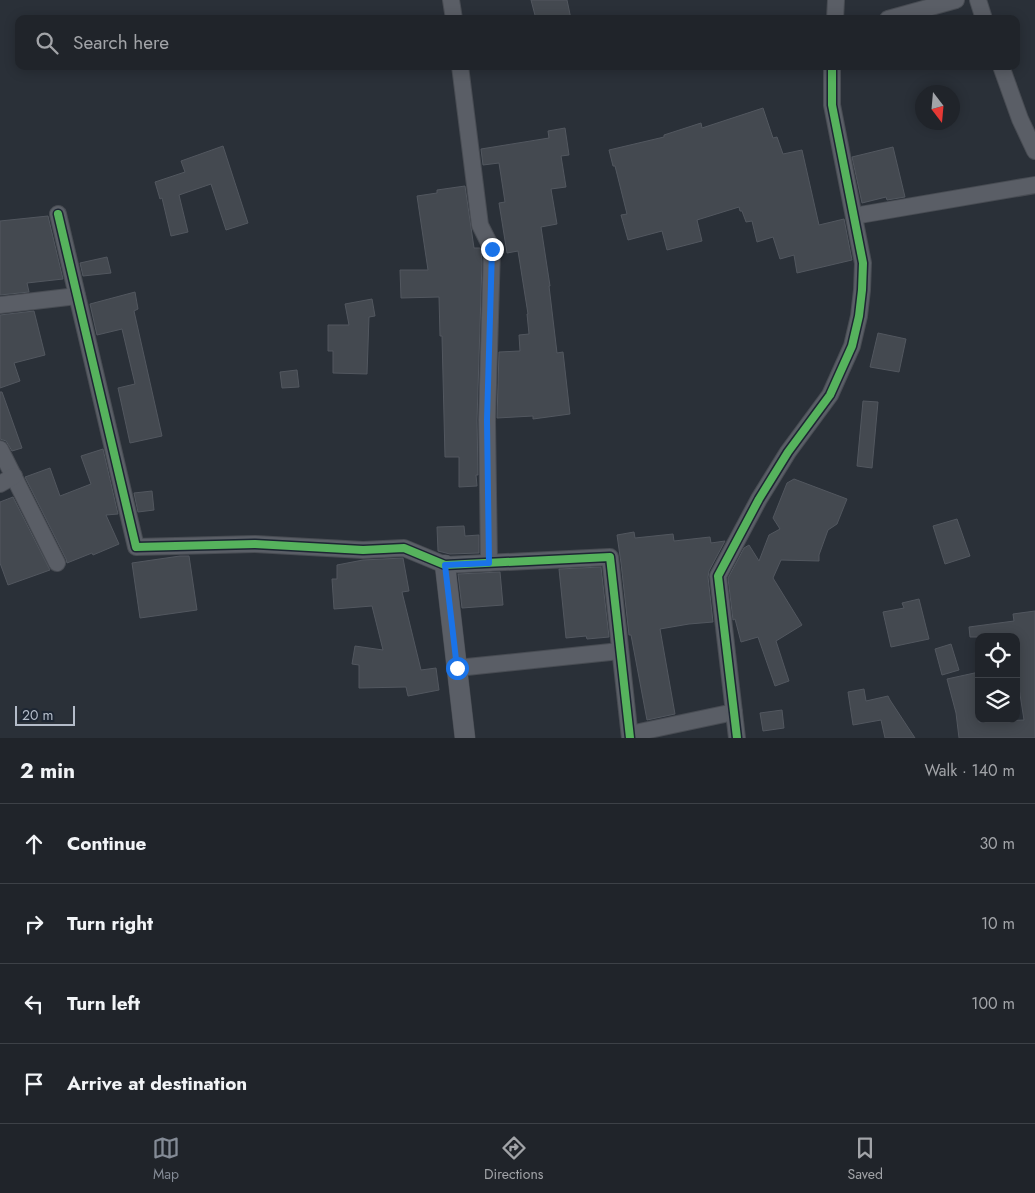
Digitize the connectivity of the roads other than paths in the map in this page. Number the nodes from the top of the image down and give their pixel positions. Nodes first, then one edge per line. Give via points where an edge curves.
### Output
1 (452, 0) edge
2 (836, 0) edge
3 (956, 0) edge
4 (978, 0) edge
5 (454, 15) edge
6 (835, 15) edge
7 (902, 15) edge
8 (983, 15) edge
9 (461, 70) edge
10 (832, 70) edge
11 (1002, 70) edge
12 (1035, 152) edge
13 (1035, 185) edge
14 (58, 214) dead end
15 (854, 216) junction
16 (77, 296) junction
17 (0, 305) edge
18 (0, 449) edge
19 (7, 480) edge
20 (57, 563) dead end
21 (489, 563) junction
22 (445, 565) junction
23 (620, 651) junction
24 (457, 668) junction
25 (734, 712) junction
26 (630, 736) edge
27 (465, 738) edge
28 (737, 738) edge

1 - 5 street
2 - 6 street
3 - 7 street
4 - 8 street
9 - 21 street via 480,225 492,249 487,420
10 - 15 street via 832,105
11 - 12 street
13 - 15 street
14 - 16 street
15 - 25 street via 863,263 859,316 852,346 830,395 783,459 718,576
16 - 17 street
16 - 22 street via 136,547 255,544 363,550 404,548
18 - 19 street
19 - 20 street
21 - 22 street
21 - 23 street via 610,557
22 - 24 street
23 - 24 street
23 - 26 street
24 - 27 street
25 - 26 street
25 - 28 street

